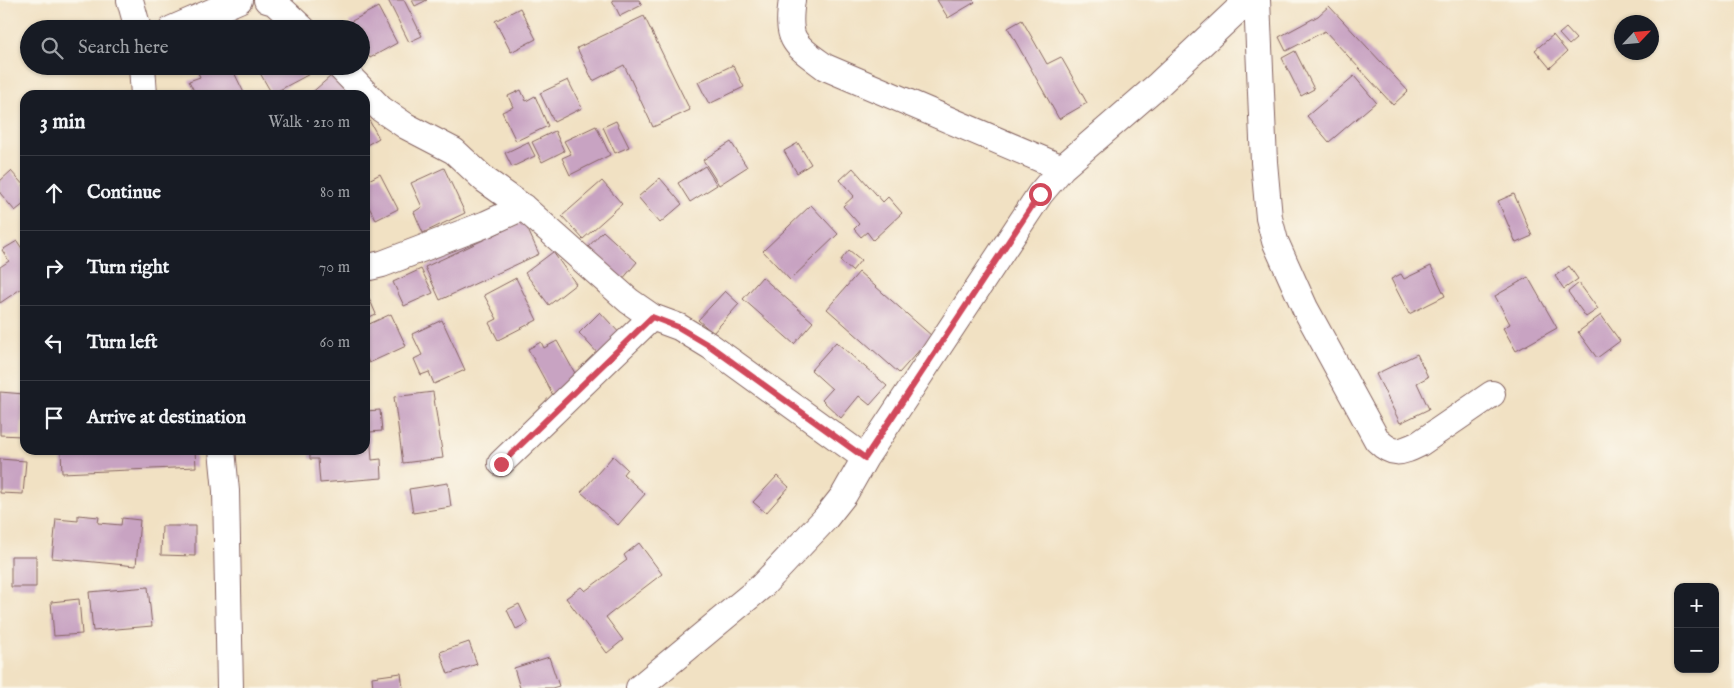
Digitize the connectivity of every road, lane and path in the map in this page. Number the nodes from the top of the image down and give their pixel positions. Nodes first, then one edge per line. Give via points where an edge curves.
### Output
1 (130, 0) edge
2 (240, 0) edge
3 (267, 0) edge
4 (792, 0) edge
5 (1248, 0) edge
6 (1257, 0) edge
7 (136, 20) edge
8 (193, 20) edge
9 (293, 20) edge
10 (143, 75) edge
11 (348, 75) edge
12 (144, 90) edge
13 (362, 90) edge
14 (370, 98) edge
15 (1062, 168) junction
16 (523, 207) junction
17 (370, 267) edge
18 (652, 317) junction
19 (1492, 394) dead end
20 (222, 455) edge
21 (865, 458) junction
22 (501, 464) dead end
23 (230, 688) edge
24 (639, 688) edge

1 - 7 street
2 - 8 street
3 - 9 street via 274,2
4 - 15 street via 791,34 800,48 825,66
5 - 15 street via 1159,84
6 - 19 street via 1264,162 1269,218 1275,241 1305,308 1377,440 1392,451 1408,450
10 - 12 street
11 - 13 street
14 - 16 street via 406,126 454,151 485,180
15 - 21 street via 1040,194
16 - 17 street
16 - 18 street via 629,301
18 - 21 street via 678,327 710,346
18 - 22 street
20 - 23 street
21 - 24 street via 830,513 762,586

